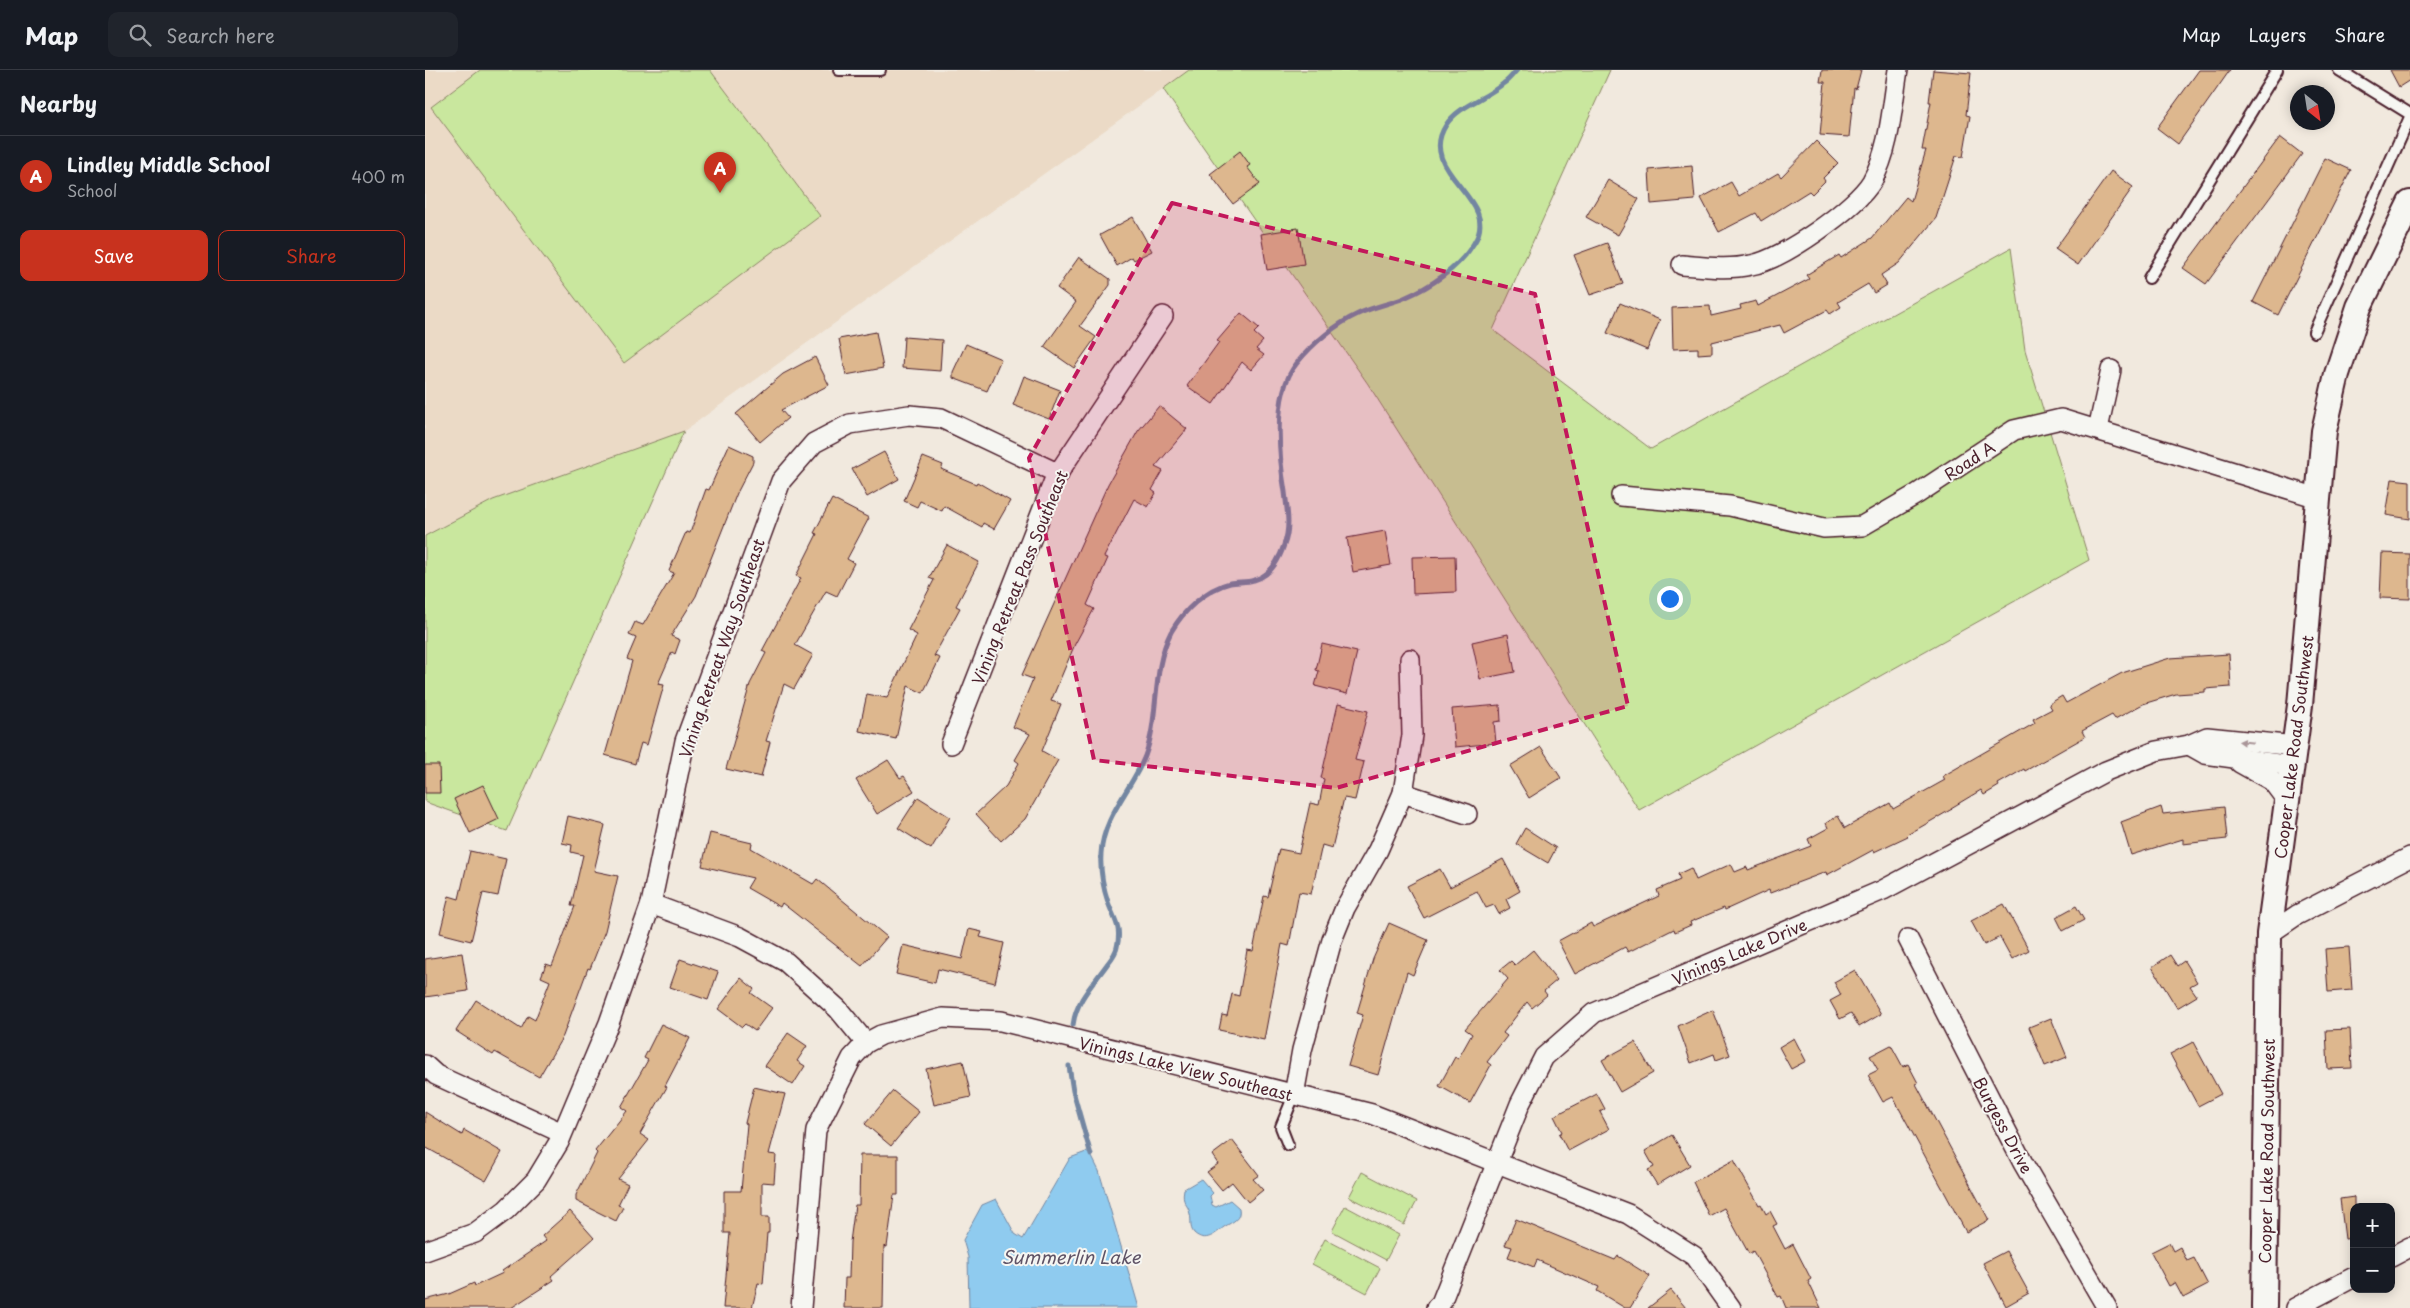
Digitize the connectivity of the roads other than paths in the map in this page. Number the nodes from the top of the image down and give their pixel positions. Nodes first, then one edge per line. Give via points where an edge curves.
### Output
1 (839, 70) edge
2 (880, 70) edge
3 (1898, 70) edge
4 (2277, 70) edge
5 (2339, 70) edge
6 (2410, 116) edge
7 (2410, 203) edge
8 (1682, 264) dead end
9 (2149, 278) dead end
10 (1163, 316) dead end
11 (2314, 332) dead end
12 (2111, 370) dead end
13 (2098, 429) junction
14 (1059, 474) junction
15 (1621, 496) dead end
16 (2318, 498) junction
17 (1410, 658) dead end
18 (951, 744) dead end
19 (2189, 745) junction
20 (2293, 756) junction
21 (2230, 758) junction
22 (1403, 793) junction
23 (2287, 801) junction
24 (1467, 814) dead end
25 (2410, 857) edge
26 (651, 904) junction
27 (2269, 934) junction
28 (1908, 939) dead end
29 (866, 1043) junction
30 (425, 1065) edge
31 (1294, 1095) junction
32 (562, 1133) junction
33 (1288, 1146) dead end
34 (1497, 1162) junction
35 (2410, 1247) edge
36 (425, 1252) edge
37 (2395, 1255) edge
38 (2350, 1279) edge
39 (801, 1308) edge
40 (1436, 1308) edge
41 (1731, 1308) edge
42 (2107, 1308) edge
43 (2264, 1308) edge
44 (2295, 1308) edge

1 - 2 lane
3 - 8 street via 1885,147 1872,180 1860,196 1820,230 1752,265 1713,268
4 - 9 lane
5 - 6 lane
6 - 11 lane
7 - 16 street, Cooper Lake Road Southwest via 2359,307 2337,374 2324,431
10 - 14 street, Vining Retreat Pass Southeast
12 - 13 street
13 - 15 street, Road A via 2061,419 2015,430 1862,526 1824,528 1730,506
13 - 16 street, Road A
14 - 18 street, Vining Retreat Pass Southeast
14 - 26 street, Vining Retreat Way Southeast via 941,418 909,415 879,418 850,424 814,443 781,481 685,741
16 - 20 street, Cooper Lake Road Southwest
17 - 22 street via 1411,735
20 -> 19 street, Vinings Lake Drive via 2207,737
19 - 21 street via 2205,754
19 - 34 street, Vinings Lake Drive via 2156,751 2105,771 1883,890 1595,1013 1544,1058 1520,1104
20 - 21 street
20 - 23 street, Cooper Lake Road Southwest
21 - 23 street via 2271,781
22 - 24 street
22 - 31 street via 1332,940 1302,1050
23 - 27 street, Cooper Lake Road Southwest
25 - 27 street via 2297,915
26 - 29 street via 740,937 786,962 838,1010
26 - 32 street, Vining Retreat Way Southeast via 609,1023
27 - 43 street, Cooper Lake Road Southwest
28 - 42 street, Burgess Drive via 2023,1163
29 - 31 street, Vinings Lake View Southeast via 881,1035 943,1018 1001,1021
29 - 39 street, Vinings Lake View Southeast via 852,1058 816,1130
30 - 32 street via 436,1074
31 - 33 lane via 1281,1127
31 - 34 street, Vinings Lake View Southeast via 1372,1114
32 - 36 street, Vining Retreat Way Southeast via 536,1180 506,1210 475,1233
34 - 40 street, Vinings Lake Drive
34 - 41 street, Vinings Lake View Southeast via 1628,1214 1694,1256
35 - 37 street
38 - 44 street

